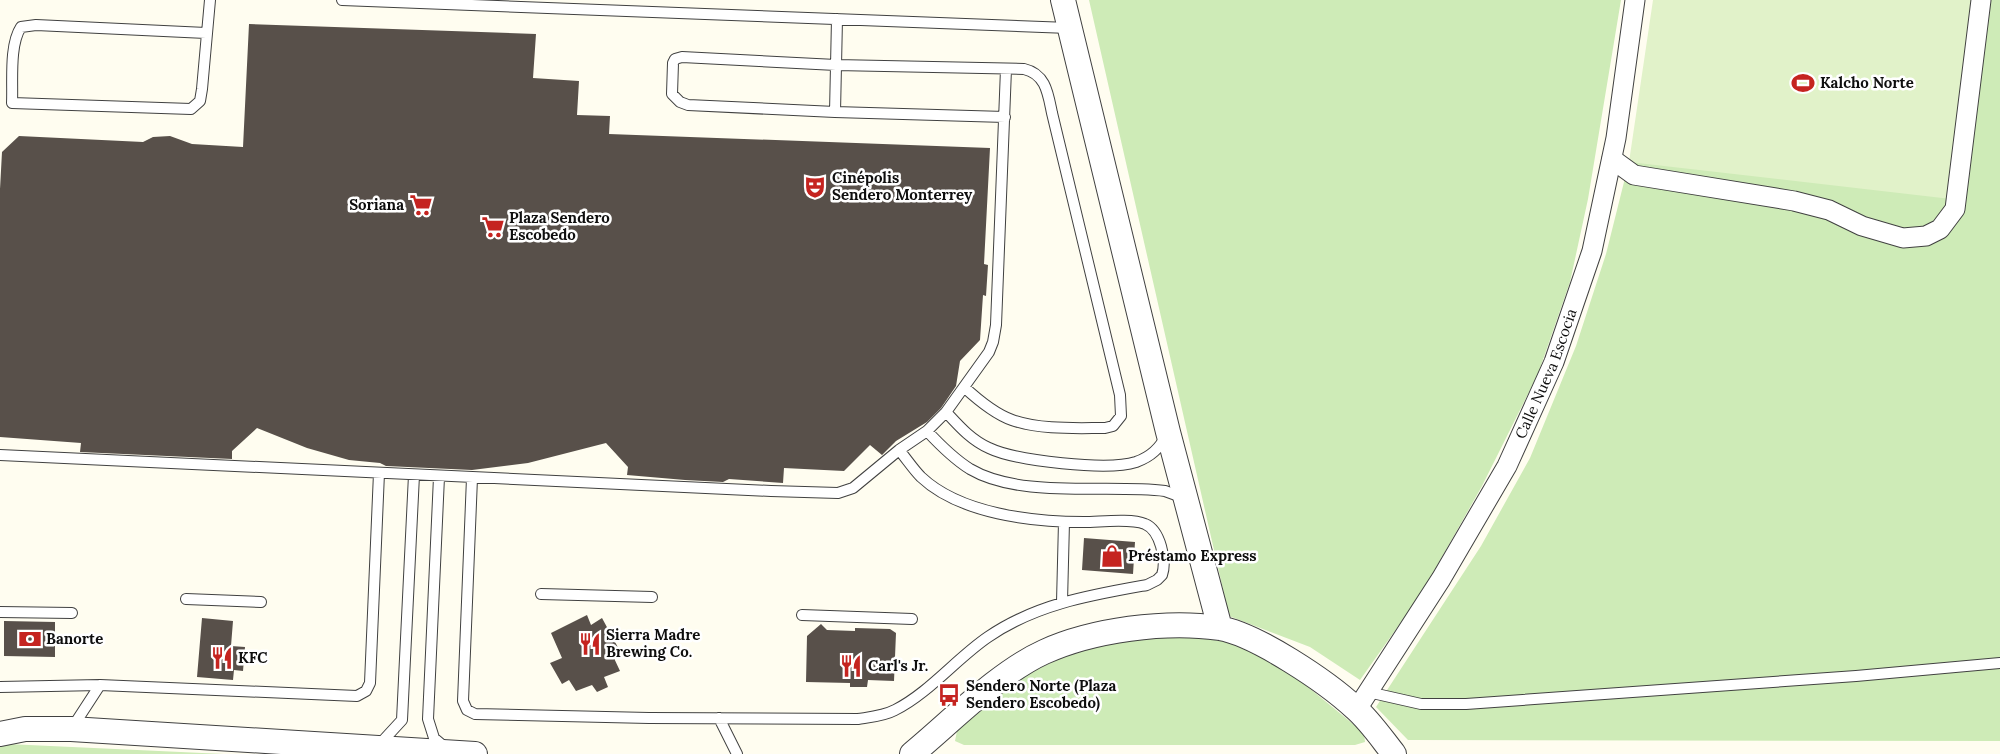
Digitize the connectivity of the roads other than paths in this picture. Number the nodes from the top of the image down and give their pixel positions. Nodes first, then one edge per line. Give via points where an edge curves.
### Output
1 (210, 0) edge
2 (342, 0) edge
3 (1063, 0) edge
4 (1635, 0) edge
5 (1981, 0) edge
6 (499, 3) edge
7 (836, 19) junction
8 (1069, 28) junction
9 (206, 33) junction
10 (836, 65) junction
11 (1006, 69) junction
12 (835, 112) junction
13 (1005, 117) junction
14 (1612, 159) junction
15 (964, 387) junction
16 (946, 412) junction
17 (927, 431) junction
18 (1168, 432) junction
19 (900, 450) junction
20 (0, 456) edge
21 (378, 473) junction
22 (414, 475) junction
23 (439, 476) junction
24 (472, 478) junction
25 (1188, 506) junction
26 (1064, 522) junction
27 (541, 594) dead end
28 (652, 598) dead end
29 (186, 599) dead end
30 (261, 602) dead end
31 (1062, 602) junction
32 (0, 612) edge
33 (72, 613) dead end
34 (802, 615) dead end
35 (912, 619) dead end
36 (1220, 628) junction
37 (2000, 663) edge
38 (100, 685) junction
39 (0, 686) edge
40 (1362, 700) junction
41 (719, 718) junction
42 (71, 729) junction
43 (0, 734) edge
44 (374, 750) junction
45 (449, 752) junction
46 (475, 754) edge
47 (737, 754) edge
48 (912, 754) edge
49 (1394, 754) edge

1 - 9 lane
2 - 6 lane
3 - 8 street
4 - 14 street, Calle Nueva Escocia
5 - 14 street via 1955,209 1940,229 1926,236 1903,238 1882,233 1829,210 1794,201 1634,175
6 - 7 lane
7 - 8 lane
7 - 10 lane
8 - 18 street
9 - 9 lane via 36,24 21,28 14,45 12,103 191,109 200,101
10 - 11 lane
10 - 12 lane
10 - 12 lane via 682,57 673,63 671,90 680,102 696,106
11 - 13 lane
11 - 15 lane via 1032,71 1046,87 1122,410 1117,423 1105,428 1034,424 1005,417
12 - 13 lane
13 - 15 lane via 995,335 988,352
14 - 40 street, Calle Nueva Escocia via 1589,260 1554,362 1507,466 1441,580
15 - 16 lane
16 - 17 lane
16 - 18 lane via 966,434 988,448 1013,457 1054,462 1130,464 1157,450
17 - 19 lane
17 - 25 lane via 958,461 986,476 1026,485 1165,492 1176,495
18 - 25 street
19 - 24 lane via 853,488 838,493
19 - 26 lane via 921,477 955,499 1014,517
20 - 21 lane
21 - 22 lane
21 - 38 lane via 372,651 370,682 366,691 357,696 331,697
22 - 23 lane
22 - 44 lane via 402,720
23 - 24 lane
23 - 45 lane via 428,719 434,738
24 - 41 lane via 463,701 466,710 475,714 501,715
25 - 36 street
26 - 31 lane
26 - 31 lane via 1142,523 1155,531 1164,568 1160,578 1152,583
27 - 28 lane
29 - 30 lane
31 - 41 lane via 1028,614 988,637 908,702 879,716
32 - 33 lane
34 - 35 lane
36 - 40 street via 1251,640 1328,686
36 - 48 street via 1168,626 1104,632 1044,652 1000,679
37 - 40 lane via 1466,704
38 - 39 lane
38 - 42 lane
40 - 49 street
41 - 47 lane
42 - 43 street via 25,729
42 - 44 street via 214,736
44 - 45 street
45 - 46 street

